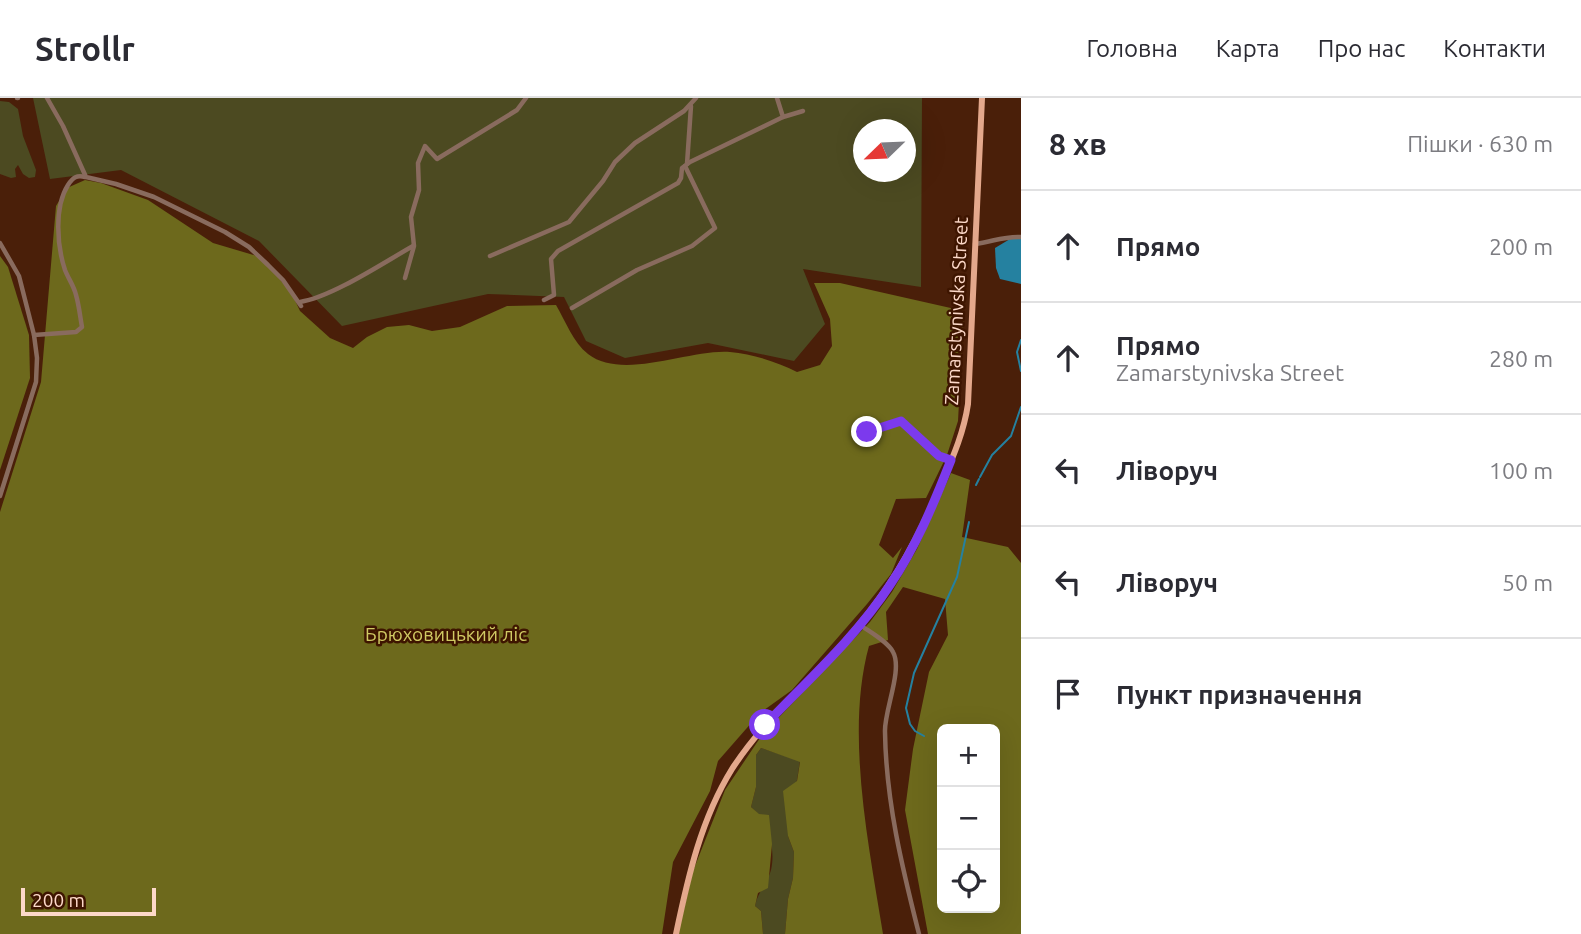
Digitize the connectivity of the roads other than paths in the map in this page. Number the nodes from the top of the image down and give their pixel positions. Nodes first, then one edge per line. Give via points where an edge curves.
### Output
1 (47, 98) edge
2 (526, 98) edge
3 (696, 98) edge
4 (777, 98) edge
5 (982, 98) edge
6 (691, 106) junction
7 (803, 111) dead end
8 (783, 117) junction
9 (686, 165) junction
10 (86, 177) junction
11 (1021, 237) edge
12 (0, 243) edge
13 (975, 244) junction
14 (414, 246) junction
15 (490, 256) dead end
16 (405, 278) dead end
17 (544, 300) dead end
18 (572, 308) dead end
19 (34, 335) junction
20 (867, 432) dead end
21 (951, 460) junction
22 (0, 496) edge
23 (860, 625) junction
24 (676, 934) edge
25 (919, 934) edge

1 - 10 street
2 - 14 street via 517,110 437,159 425,146 418,163 419,190 411,217
3 - 6 street
4 - 8 street
5 - 13 main road, Zamarstynivska Street
6 - 9 street
6 - 15 street via 615,162 569,222
7 - 8 street
8 - 9 street
9 - 17 street via 678,183 558,251 551,259 554,295
9 - 18 street via 715,228 692,246 637,270
10 - 14 street via 154,197 225,232 249,247 301,304
10 - 19 street via 73,178 59,210 61,252 82,327 76,332
11 - 13 street via 1003,236
12 - 19 street via 19,276
13 - 21 main road, Zamarstynivska Street via 968,404
14 - 16 street
19 - 22 street via 36,382
20 - 21 street via 901,421 939,456
21 - 23 main road, Zamarstynivska Street via 920,533 892,583
23 - 24 main road, Zamarstynivska Street via 765,725 731,771 695,853
23 - 25 street via 893,651 896,663 884,727 885,771 897,847

